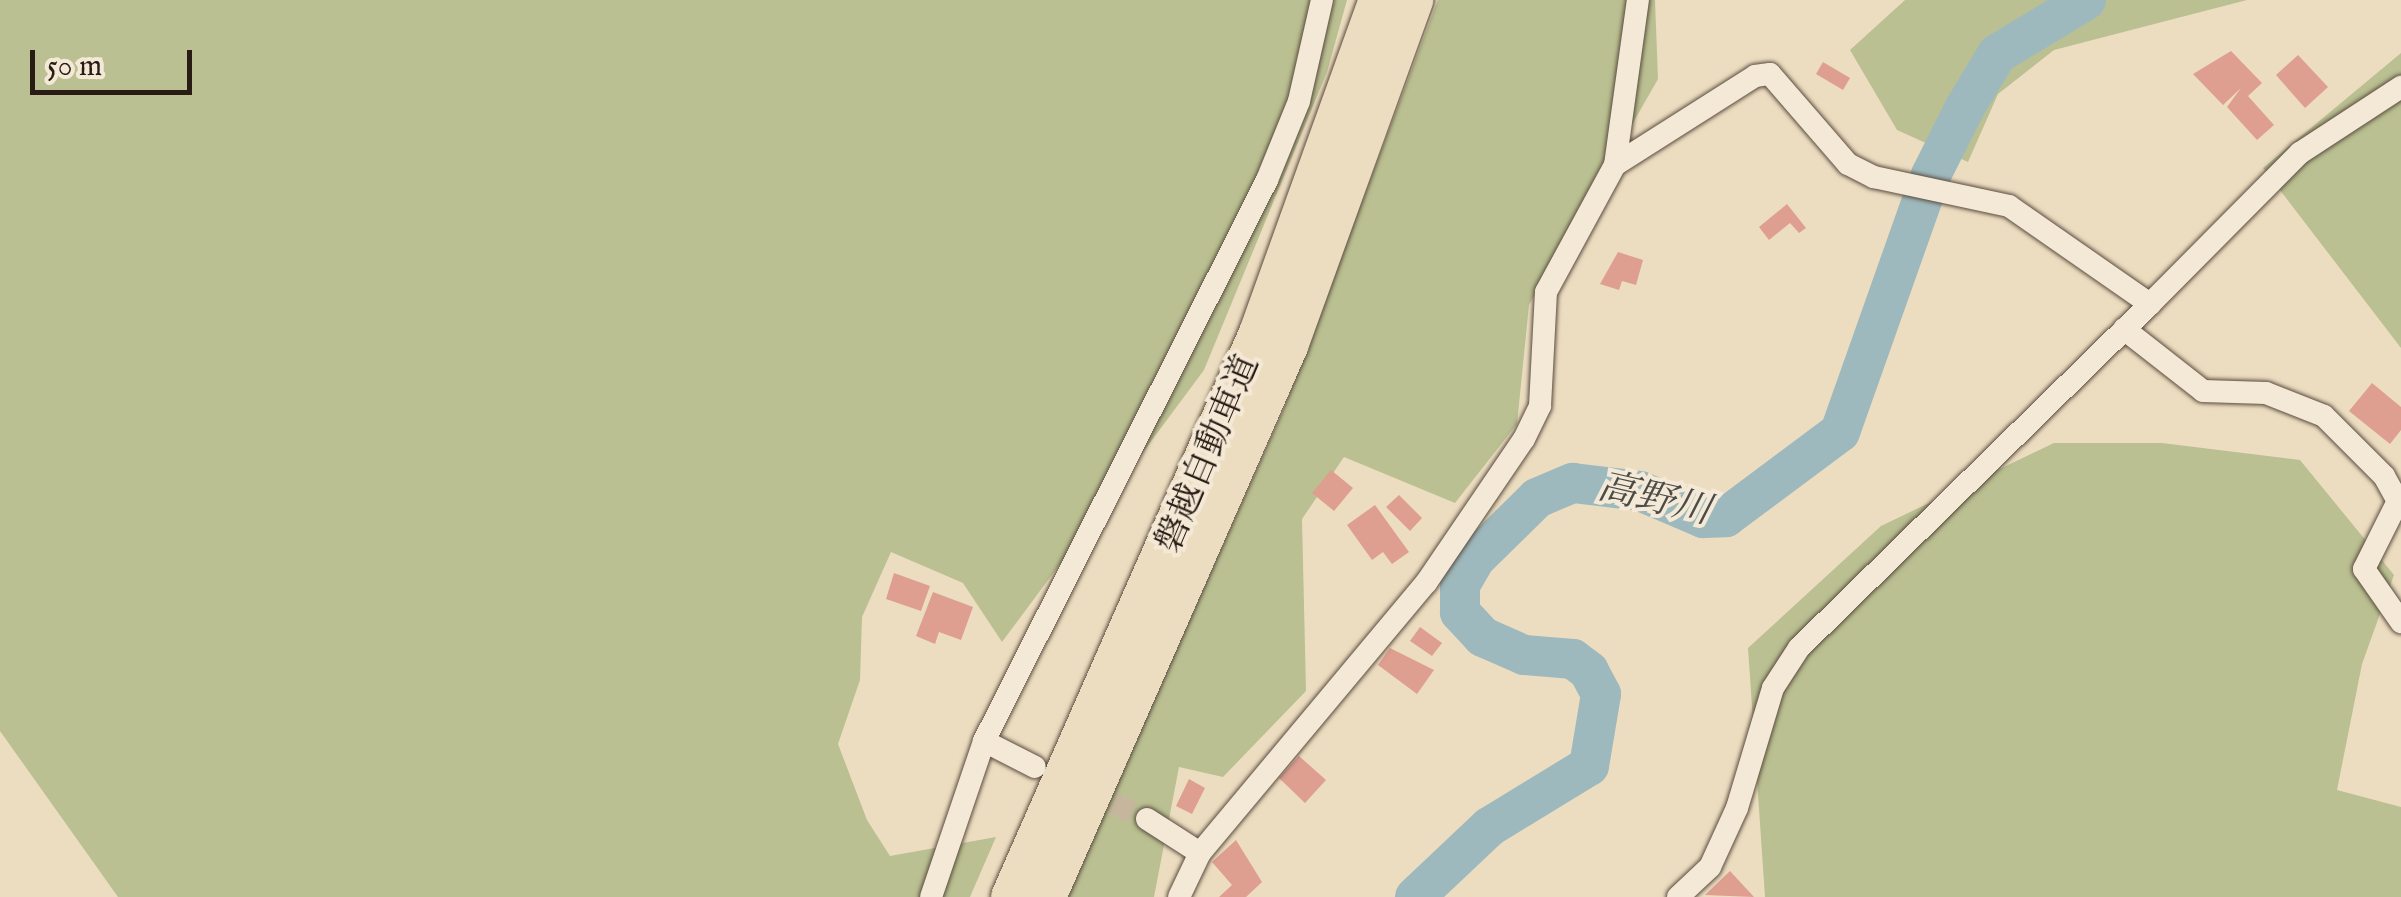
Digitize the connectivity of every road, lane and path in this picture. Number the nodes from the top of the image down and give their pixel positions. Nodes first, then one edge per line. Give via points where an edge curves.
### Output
1 (1322, 0) edge
2 (1379, 0) edge
3 (1413, 0) edge
4 (1638, 0) edge
5 (2401, 87) edge
6 (1615, 164) junction
7 (2150, 304) junction
8 (2124, 329) junction
9 (2401, 622) edge
10 (984, 741) junction
11 (1035, 766) dead end
12 (1147, 820) tunnel mouth
13 (1200, 853) junction
14 (931, 897) edge
15 (1011, 897) edge
16 (1046, 897) edge
17 (1179, 897) edge
18 (1678, 897) edge

1 - 10 street via 1299,101 1267,180
2 - 15 highway, 磐越自動車道 via 1252,350
3 - 16 highway, 磐越自動車道 via 1288,346
4 - 6 street
5 - 7 street via 2300,153
6 - 7 street via 1755,76 1770,74 1848,164 1908,186 2009,206
6 - 13 street via 1546,292 1540,406 1524,439 1426,583
7 - 8 street
8 - 9 street via 2203,391 2266,393 2324,416 2372,464 2398,500 2364,569
8 - 18 street via 1799,648 1773,688 1737,808 1710,867
10 - 11 street
10 - 14 street
12 - 13 street
13 - 17 street

